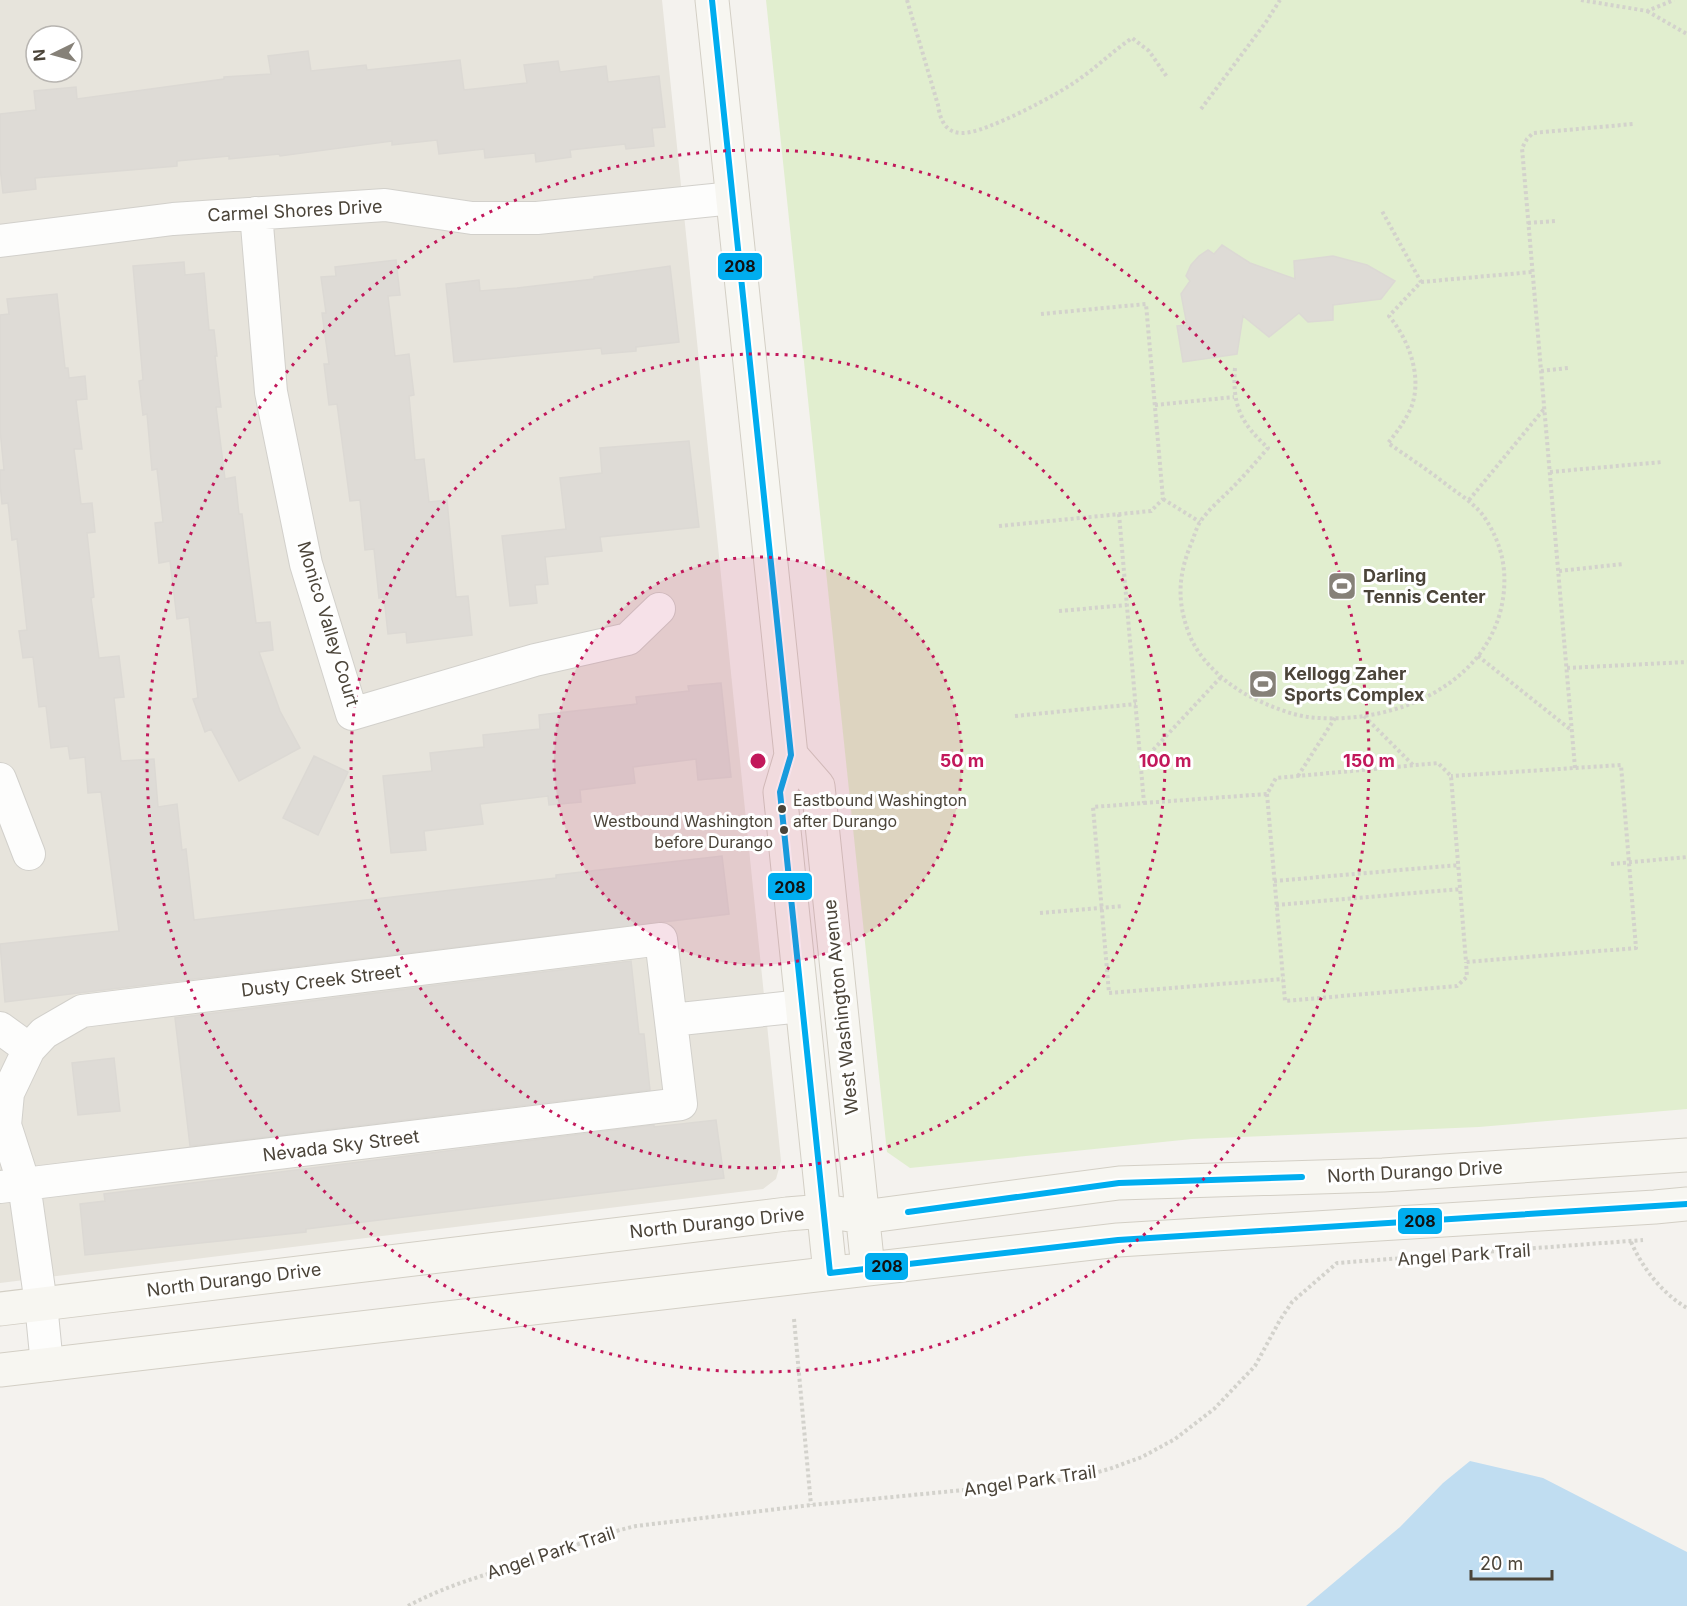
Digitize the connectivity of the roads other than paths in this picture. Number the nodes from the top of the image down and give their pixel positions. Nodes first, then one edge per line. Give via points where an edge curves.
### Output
1 (712, 0) edge
2 (733, 198) junction
3 (256, 213) junction
4 (0, 241) edge
5 (659, 609) dead end
6 (791, 755) junction
7 (0, 779) edge
8 (29, 854) dead end
9 (802, 1006) junction
10 (671, 1020) junction
11 (0, 1028) edge
12 (29, 1049) junction
13 (1687, 1155) edge
14 (12, 1186) edge
15 (1687, 1204) edge
16 (824, 1211) junction
17 (863, 1217) junction
18 (868, 1269) junction
19 (830, 1273) junction
20 (41, 1304) junction
21 (0, 1310) edge
22 (47, 1365) junction
23 (0, 1370) edge

1 - 2 main road
2 - 3 street, Carmel Shores Drive via 537,218 472,218 385,205
2 - 6 main road
3 - 4 street, Carmel Shores Drive via 172,219
3 - 5 street, Monico Valley Court via 271,392 306,564 352,714 536,660 628,639
6 - 9 main road via 780,792
6 - 17 main road, West Washington Avenue via 818,786
7 - 8 street
9 - 10 street
9 - 16 main road
10 - 12 street, Dusty Creek Street via 661,939 82,1011 44,1033
10 - 14 street, Nevada Sky Street via 681,1104
11 - 12 street
12 - 14 street via 8,1093 5,1125
13 - 17 main road, North Durango Drive via 1383,1175 1119,1183
14 - 20 street
15 - 18 main road via 1119,1240
16 - 17 main road, North Durango Drive
16 - 19 main road
16 - 20 main road, North Durango Drive
17 - 18 main road, West Washington Avenue
18 - 19 main road
19 - 22 main road
20 - 21 main road, North Durango Drive
20 - 22 street
22 - 23 main road

